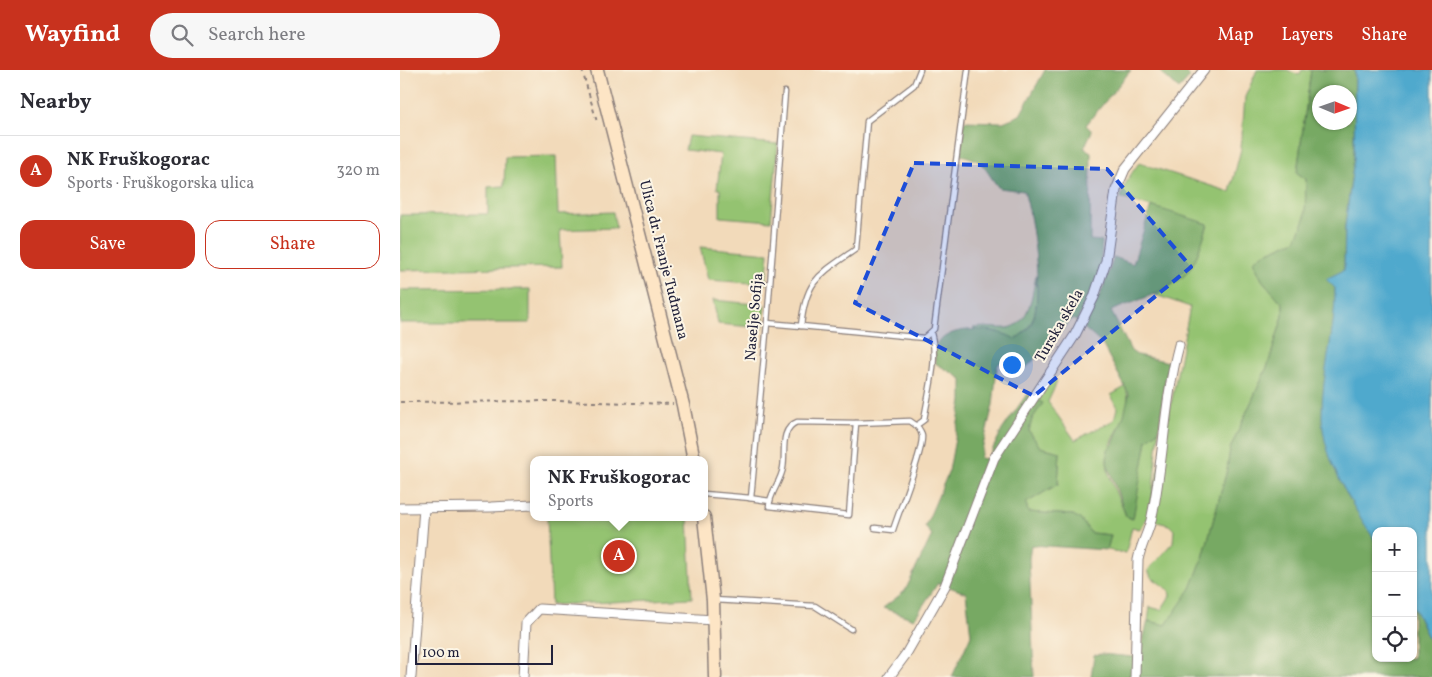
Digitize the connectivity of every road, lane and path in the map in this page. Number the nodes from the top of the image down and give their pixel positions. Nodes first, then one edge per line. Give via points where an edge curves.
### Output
1 (582, 70) edge
2 (597, 70) edge
3 (920, 70) edge
4 (968, 70) edge
5 (1204, 70) edge
6 (785, 92) dead end
7 (597, 122) dead end
8 (768, 323) junction
9 (800, 326) junction
10 (931, 333) junction
11 (1179, 344) dead end
12 (400, 402) edge
13 (683, 404) junction
14 (856, 423) junction
15 (917, 425) junction
16 (693, 456) edge
17 (708, 494) edge
18 (748, 498) junction
19 (770, 501) junction
20 (530, 505) edge
21 (400, 508) edge
22 (424, 508) junction
23 (704, 521) edge
24 (875, 528) dead end
25 (713, 600) junction
26 (714, 620) junction
27 (852, 629) dead end
28 (411, 677) edge
29 (523, 677) edge
30 (715, 677) edge
31 (889, 677) edge
32 (1134, 677) edge

1 - 7 path
2 - 13 main road, Ulica dr. Franje Tuđmana
3 - 9 lane via 914,85 867,121 856,249 811,284 803,303
4 - 10 lane
5 - 31 street, Turska skela via 1125,169 1116,190 1106,261 1094,297 1075,335 994,458 945,586
6 - 8 lane, Naselje Sofija
8 - 9 lane
8 - 18 lane, Naselje Sofija via 751,498
9 - 10 lane via 924,338
10 - 15 lane via 934,341 932,366 924,420
11 - 32 street via 1165,413 1152,517 1138,560
12 - 13 path
13 - 16 main road, Ulica dr. Franje Tuđmana
14 - 15 lane via 910,421
14 - 19 lane via 791,424 785,435 783,468
14 - 19 lane via 849,515 783,509 770,506
15 - 24 lane via 922,434 920,450 893,530
17 - 18 lane
18 - 19 lane
20 - 22 street
21 - 22 street
22 - 28 street
23 - 25 main road
25 - 26 main road
25 - 27 lane via 815,606
26 - 29 street via 539,609 526,623
26 - 30 main road

